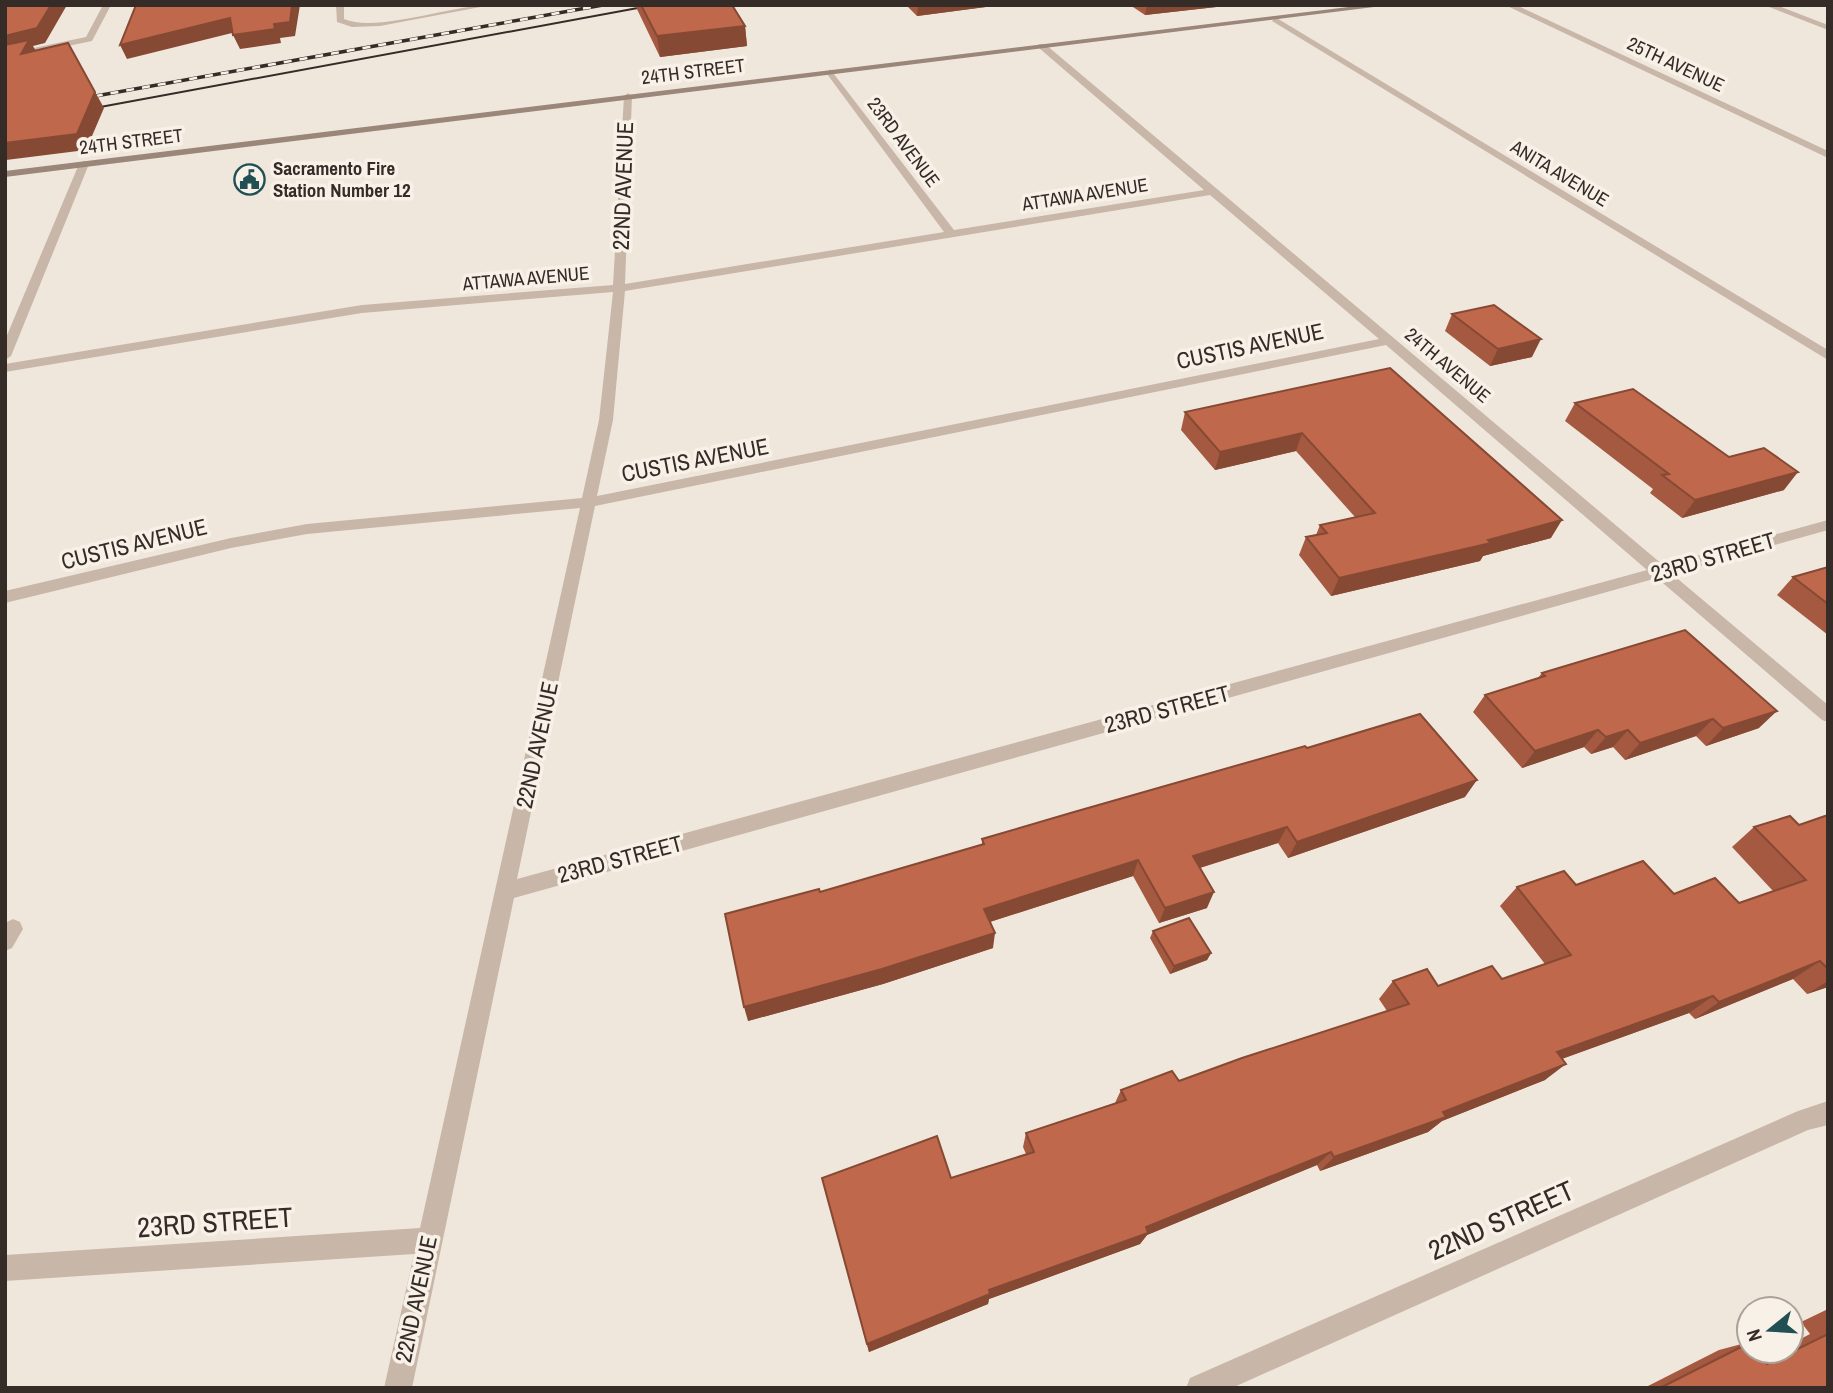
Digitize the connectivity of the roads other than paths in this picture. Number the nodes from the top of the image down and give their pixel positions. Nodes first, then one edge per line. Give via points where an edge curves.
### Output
1 (340, 5) edge
2 (487, 5) edge
3 (1386, 5) edge
4 (1510, 5) edge
5 (1768, 5) edge
6 (109, 6) edge
7 (1275, 19) junction
8 (1828, 28) edge
9 (1042, 46) junction
10 (5, 57) edge
11 (830, 72) junction
12 (628, 96) junction
13 (1828, 155) edge
14 (84, 164) junction
15 (5, 174) edge
16 (1214, 191) junction
17 (951, 233) junction
18 (620, 288) junction
19 (1389, 341) junction
20 (5, 356) edge
21 (1828, 356) edge
22 (5, 368) edge
23 (589, 503) junction
24 (1828, 526) edge
25 (1661, 572) junction
26 (5, 597) edge
27 (1828, 715) edge
28 (506, 891) junction
29 (1828, 1113) edge
30 (429, 1240) junction
31 (5, 1268) edge
32 (398, 1388) edge
33 (1200, 1388) edge

1 - 2 street via 340,20 364,26
3 - 7 street, 24TH STREET
4 - 13 street, 25TH AVENUE
5 - 8 street
6 - 10 street via 89,39
7 - 9 street, 24TH STREET
7 - 21 street, ANITA AVENUE
9 - 11 street, 24TH STREET
9 - 16 street, 24TH AVENUE
11 - 12 street, 24TH STREET
11 - 17 street, 23RD AVENUE
12 - 14 street, 24TH STREET
12 - 18 street, 22ND AVENUE
14 - 15 street, 24TH STREET
14 - 20 street
16 - 17 street, ATTAWA AVENUE
16 - 19 street, 24TH AVENUE
17 - 18 street, ATTAWA AVENUE
18 - 22 street, ATTAWA AVENUE via 362,309
18 - 23 street, 22ND AVENUE via 606,420
19 - 23 street, CUSTIS AVENUE
19 - 25 street, 24TH AVENUE
23 - 26 street, CUSTIS AVENUE via 305,530
23 - 28 street, 22ND AVENUE
24 - 25 street, 23RD STREET
25 - 27 street, 24TH AVENUE
25 - 28 street, 23RD STREET
28 - 30 street, 22ND AVENUE
29 - 33 street, 22ND STREET
30 - 31 street, 23RD STREET
30 - 32 street, 22ND AVENUE

